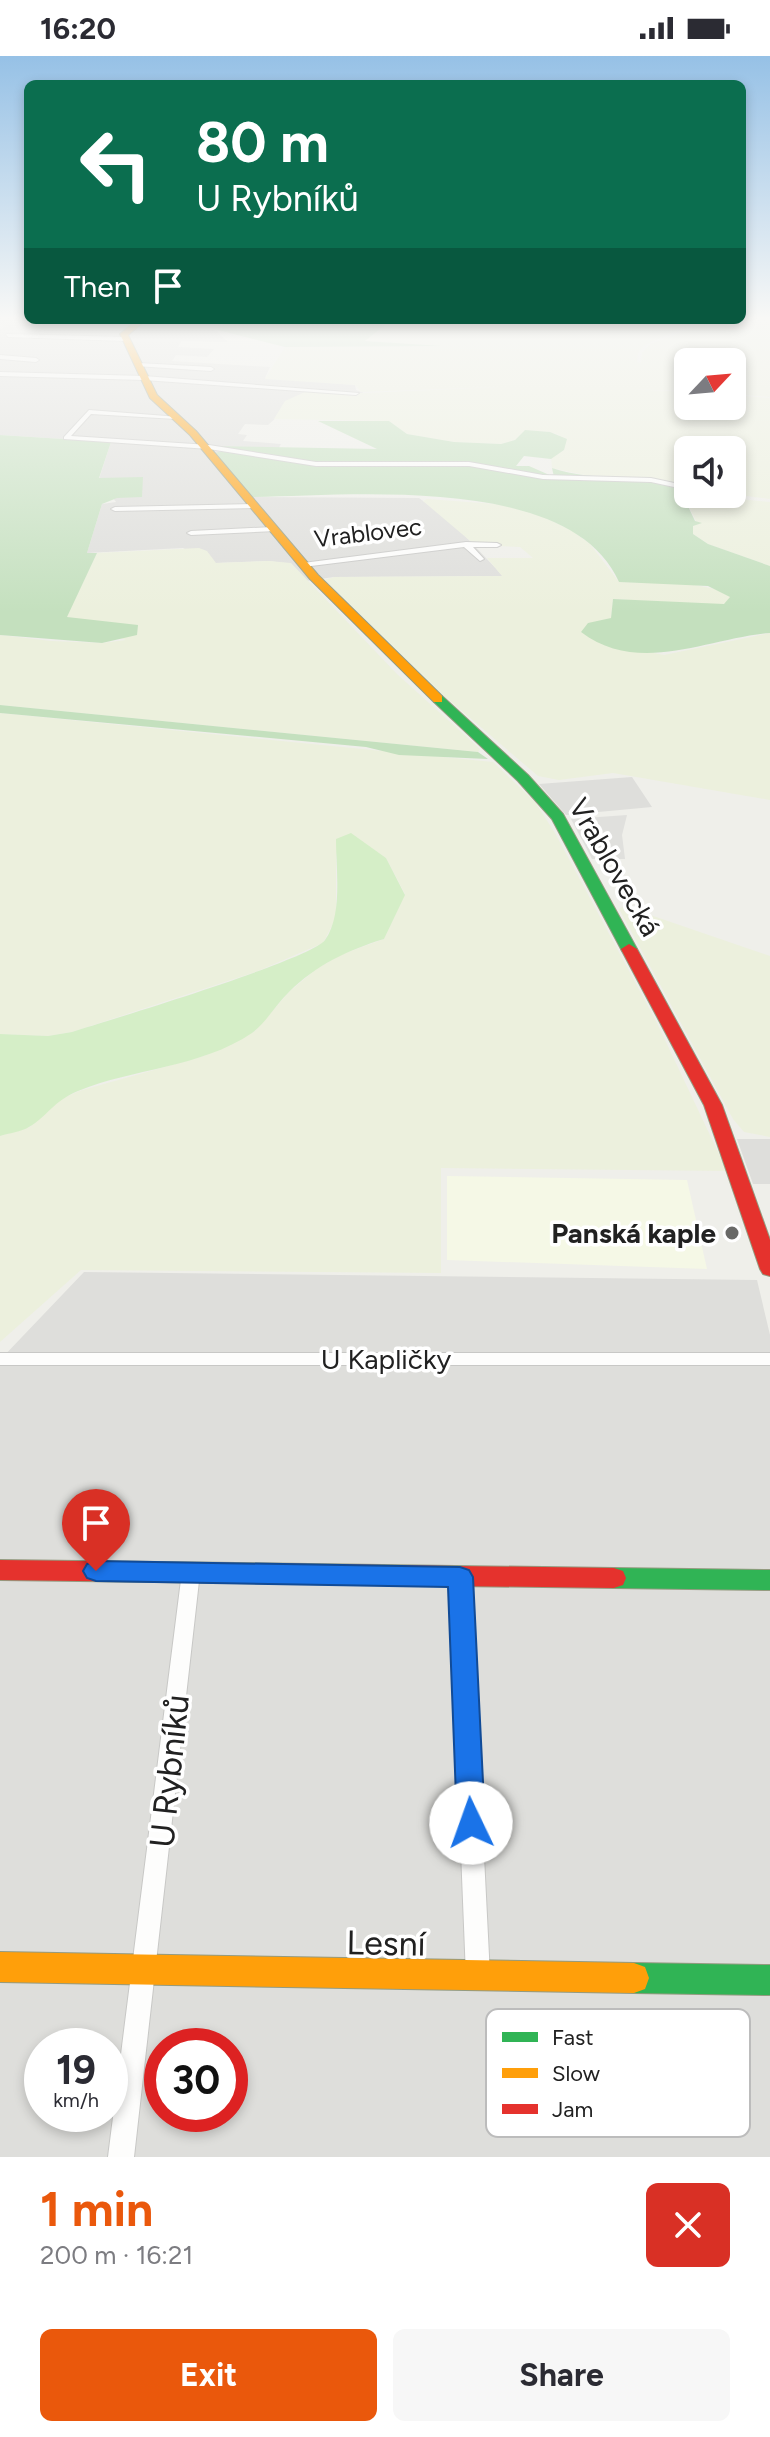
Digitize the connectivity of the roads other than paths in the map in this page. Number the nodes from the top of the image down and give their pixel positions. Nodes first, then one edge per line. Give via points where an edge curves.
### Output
1 (85, 417) edge
2 (176, 417) edge
3 (204, 447) junction
4 (674, 485) edge
5 (254, 506) junction
6 (115, 509) dead end
7 (273, 529) junction
8 (191, 533) dead end
9 (466, 544) junction
10 (497, 545) dead end
11 (480, 559) dead end
12 (303, 565) junction
13 (770, 1269) edge
14 (2, 1359) edge
15 (770, 1359) edge
16 (0, 1570) edge
17 (191, 1572) junction
18 (460, 1577) junction
19 (770, 1580) edge
20 (0, 1967) edge
21 (146, 1970) junction
22 (478, 1977) junction
23 (770, 1980) edge
24 (121, 2157) edge

1 - 3 street via 66,438
2 - 3 street, Vrablovec
3 - 4 street via 316,464 469,464 543,477
3 - 5 street, Vrablovec
5 - 6 street
5 - 7 street, Vrablovec
7 - 8 street
7 - 12 street, Vrablovec
9 - 10 street, Vrablovec
9 - 11 street
9 - 12 street, Vrablovec
12 - 13 street, Vrablovecká via 558,817 713,1105
14 - 15 street, U Kapličky
16 - 17 street
17 - 18 street
17 - 21 street, U Rybníků
18 - 19 street
18 - 22 street
20 - 21 street, Lesní
21 - 22 street, Lesní
21 - 24 street, U Rybníků
22 - 23 street, Lesní

